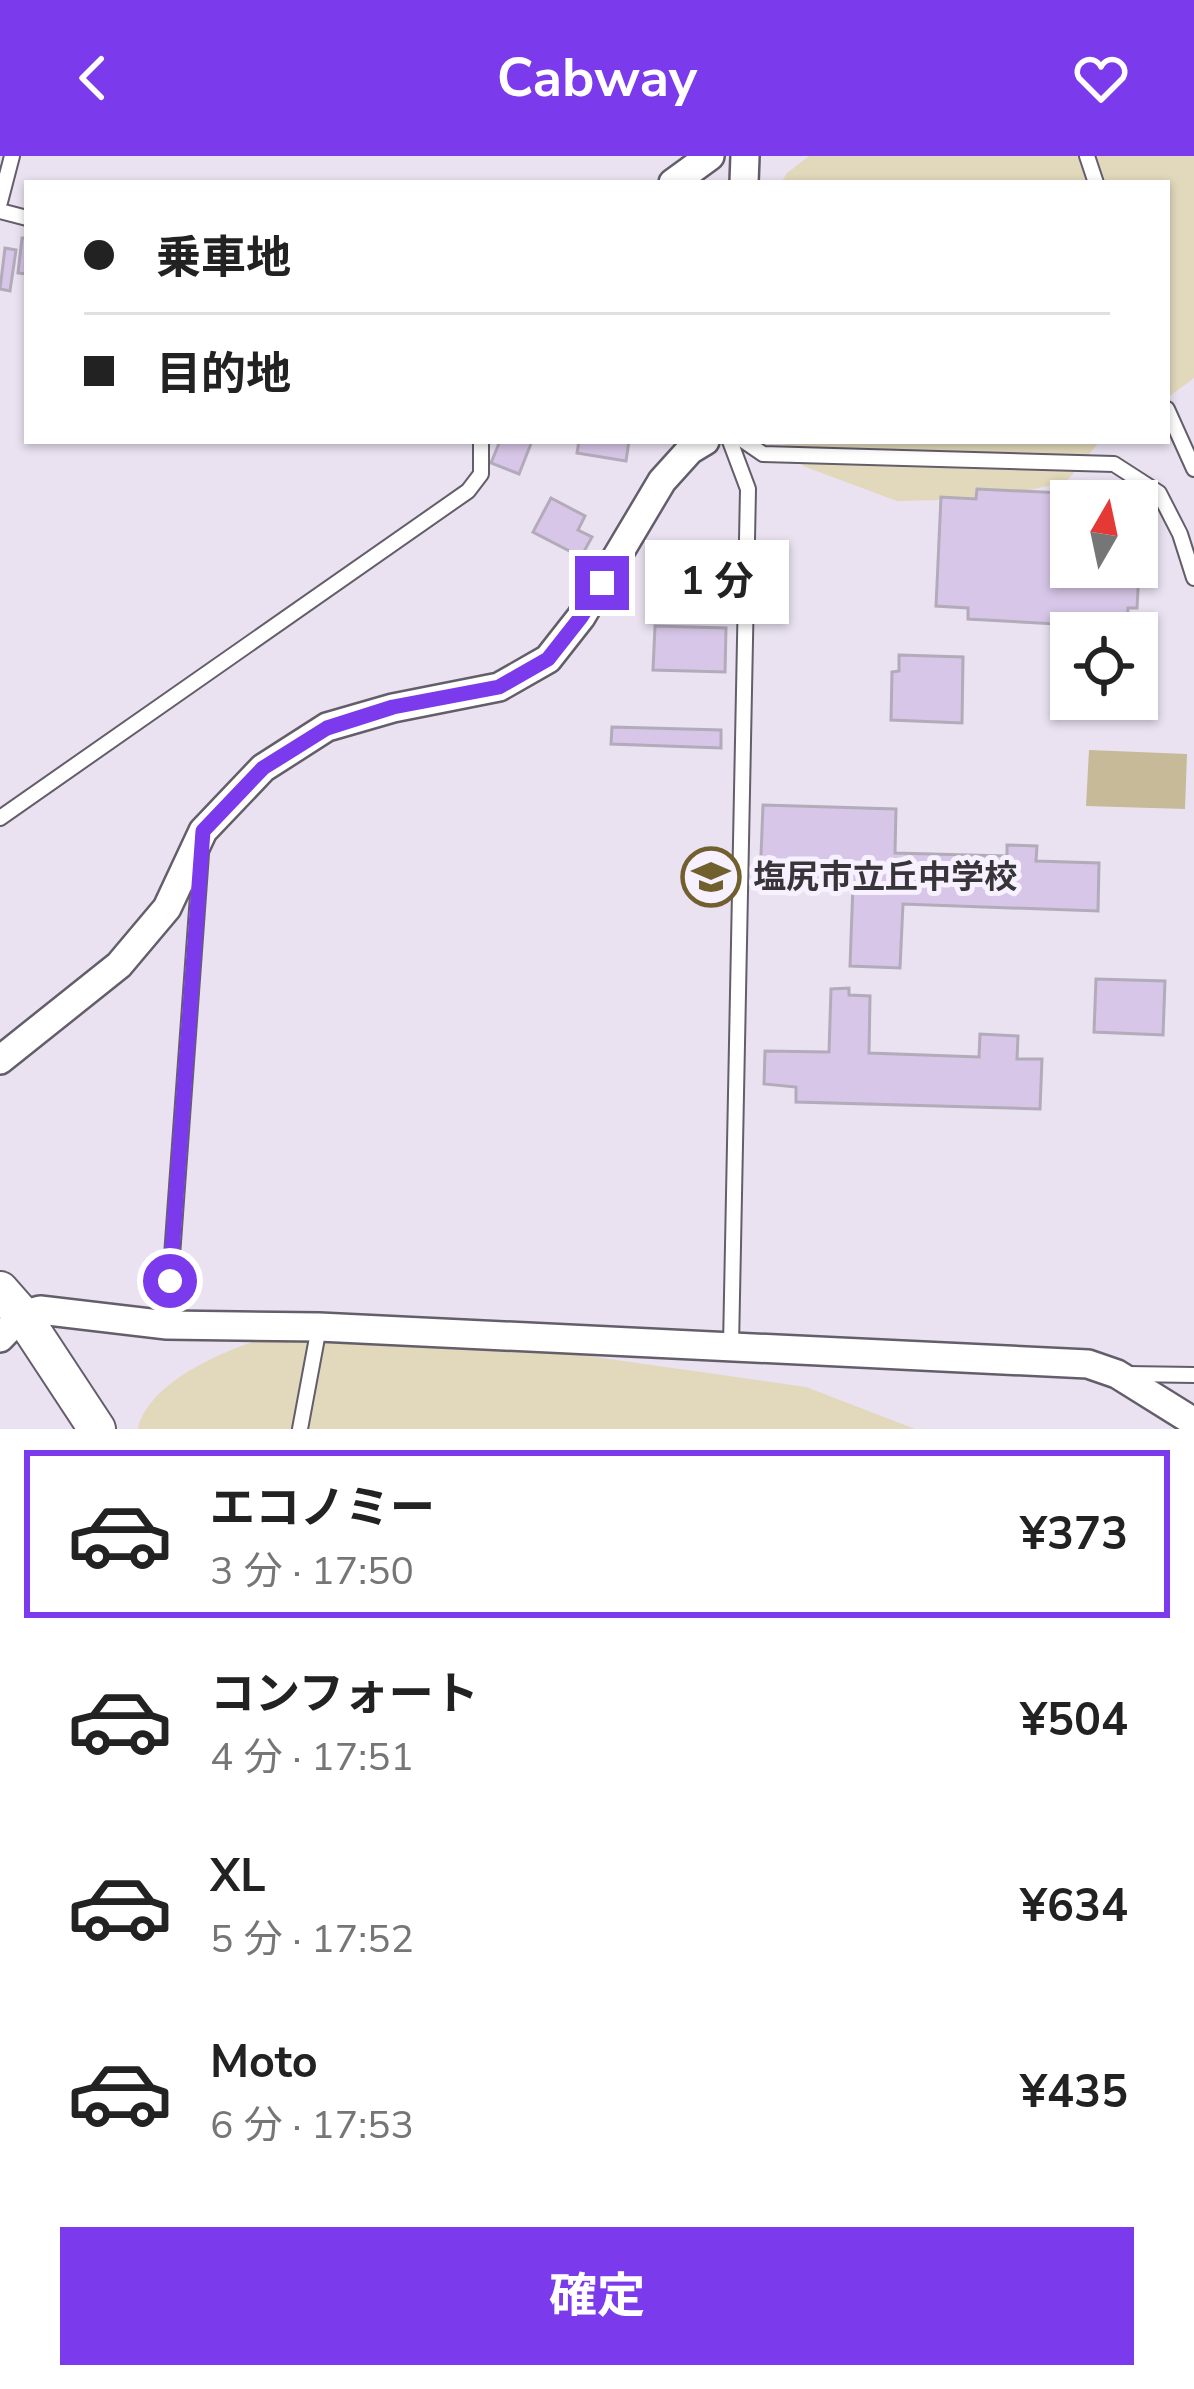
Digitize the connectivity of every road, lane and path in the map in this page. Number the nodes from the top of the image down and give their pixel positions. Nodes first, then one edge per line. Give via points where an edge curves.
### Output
1 (12, 156) edge
2 (710, 156) edge
3 (677, 180) edge
4 (0, 202) edge
5 (1170, 416) edge
6 (481, 444) edge
7 (700, 444) edge
8 (731, 444) edge
9 (748, 444) edge
10 (1194, 469) edge
11 (1194, 578) edge
12 (0, 818) edge
13 (203, 831) junction
14 (0, 1060) edge
15 (7, 1315) edge
16 (166, 1325) junction
17 (319, 1327) junction
18 (731, 1346) junction
19 (1117, 1374) junction
20 (1194, 1375) edge
21 (1194, 1422) edge
22 (97, 1429) edge
23 (300, 1429) edge

1 - 4 lane
2 - 3 street
5 - 10 lane
6 - 12 lane via 481,474 468,491
7 - 13 street via 662,481 548,659 499,687 327,728 263,768
8 - 18 lane via 748,489
9 - 11 lane via 763,454 1114,464 1160,493
13 - 14 street via 167,908 119,965
13 - 16 lane
15 - 16 street via 40,1310
15 - 22 street
16 - 17 street
17 - 18 street
17 - 23 lane
18 - 19 street via 1088,1364
19 - 20 lane
19 - 21 street

